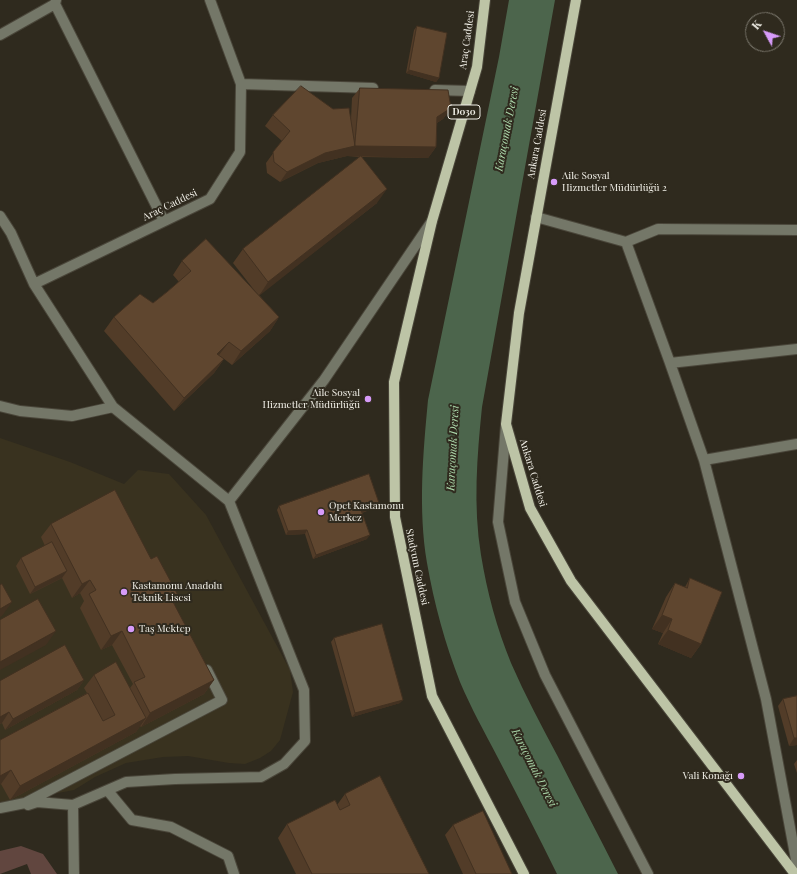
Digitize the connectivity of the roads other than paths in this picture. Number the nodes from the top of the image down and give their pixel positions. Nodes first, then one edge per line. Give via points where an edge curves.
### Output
1 (210, 0) edge
2 (485, 0) edge
3 (576, 0) edge
4 (56, 2) edge
5 (0, 35) edge
6 (241, 84) junction
7 (383, 88) edge
8 (423, 90) edge
9 (470, 91) junction
10 (0, 216) edge
11 (536, 217) junction
12 (164, 221) junction
13 (432, 221) junction
14 (797, 230) edge
15 (626, 242) junction
16 (34, 284) junction
17 (797, 349) edge
18 (670, 362) junction
19 (0, 406) edge
20 (113, 406) junction
21 (506, 424) junction
22 (797, 444) edge
23 (704, 460) junction
24 (229, 501) junction
25 (201, 659) edge
26 (108, 791) junction
27 (73, 805) junction
28 (0, 808) edge
29 (0, 812) edge
30 (797, 865) edge
31 (74, 874) edge
32 (234, 874) edge
33 (524, 874) edge
34 (648, 874) edge
35 (795, 874) edge

1 - 6 street, Araç Caddesi
2 - 9 main road, Araç Caddesi / D030 via 477,67
3 - 11 main road, Ankara Caddesi
4 - 5 street
4 - 12 street
6 - 7 street
6 - 12 street, Araç Caddesi via 240,152 210,199
8 - 9 street
9 - 13 main road, Araç Caddesi / D030
10 - 16 street via 11,233
11 - 15 street
11 - 21 main road, Ankara Caddesi via 519,312
12 - 16 street, Araç Caddesi
13 - 24 street via 324,380
13 - 33 main road, Stadyum Caddesi via 394,382 395,517 432,696
14 - 15 street via 658,229
15 - 18 street
16 - 20 street
17 - 18 street
18 - 23 street
19 - 20 street via 20,411 72,416
20 - 24 street
21 - 34 street via 498,522 515,602 546,675
21 - 35 main road, Ankara Caddesi via 530,508 571,581
22 - 23 street
23 - 30 street via 766,699
24 - 26 street via 304,690 305,741 284,764 261,777 126,782
25 - 28 street via 222,700 25,802
26 - 27 street
26 - 32 street via 132,820 171,827 228,856
27 - 29 street via 37,802
27 - 31 street

